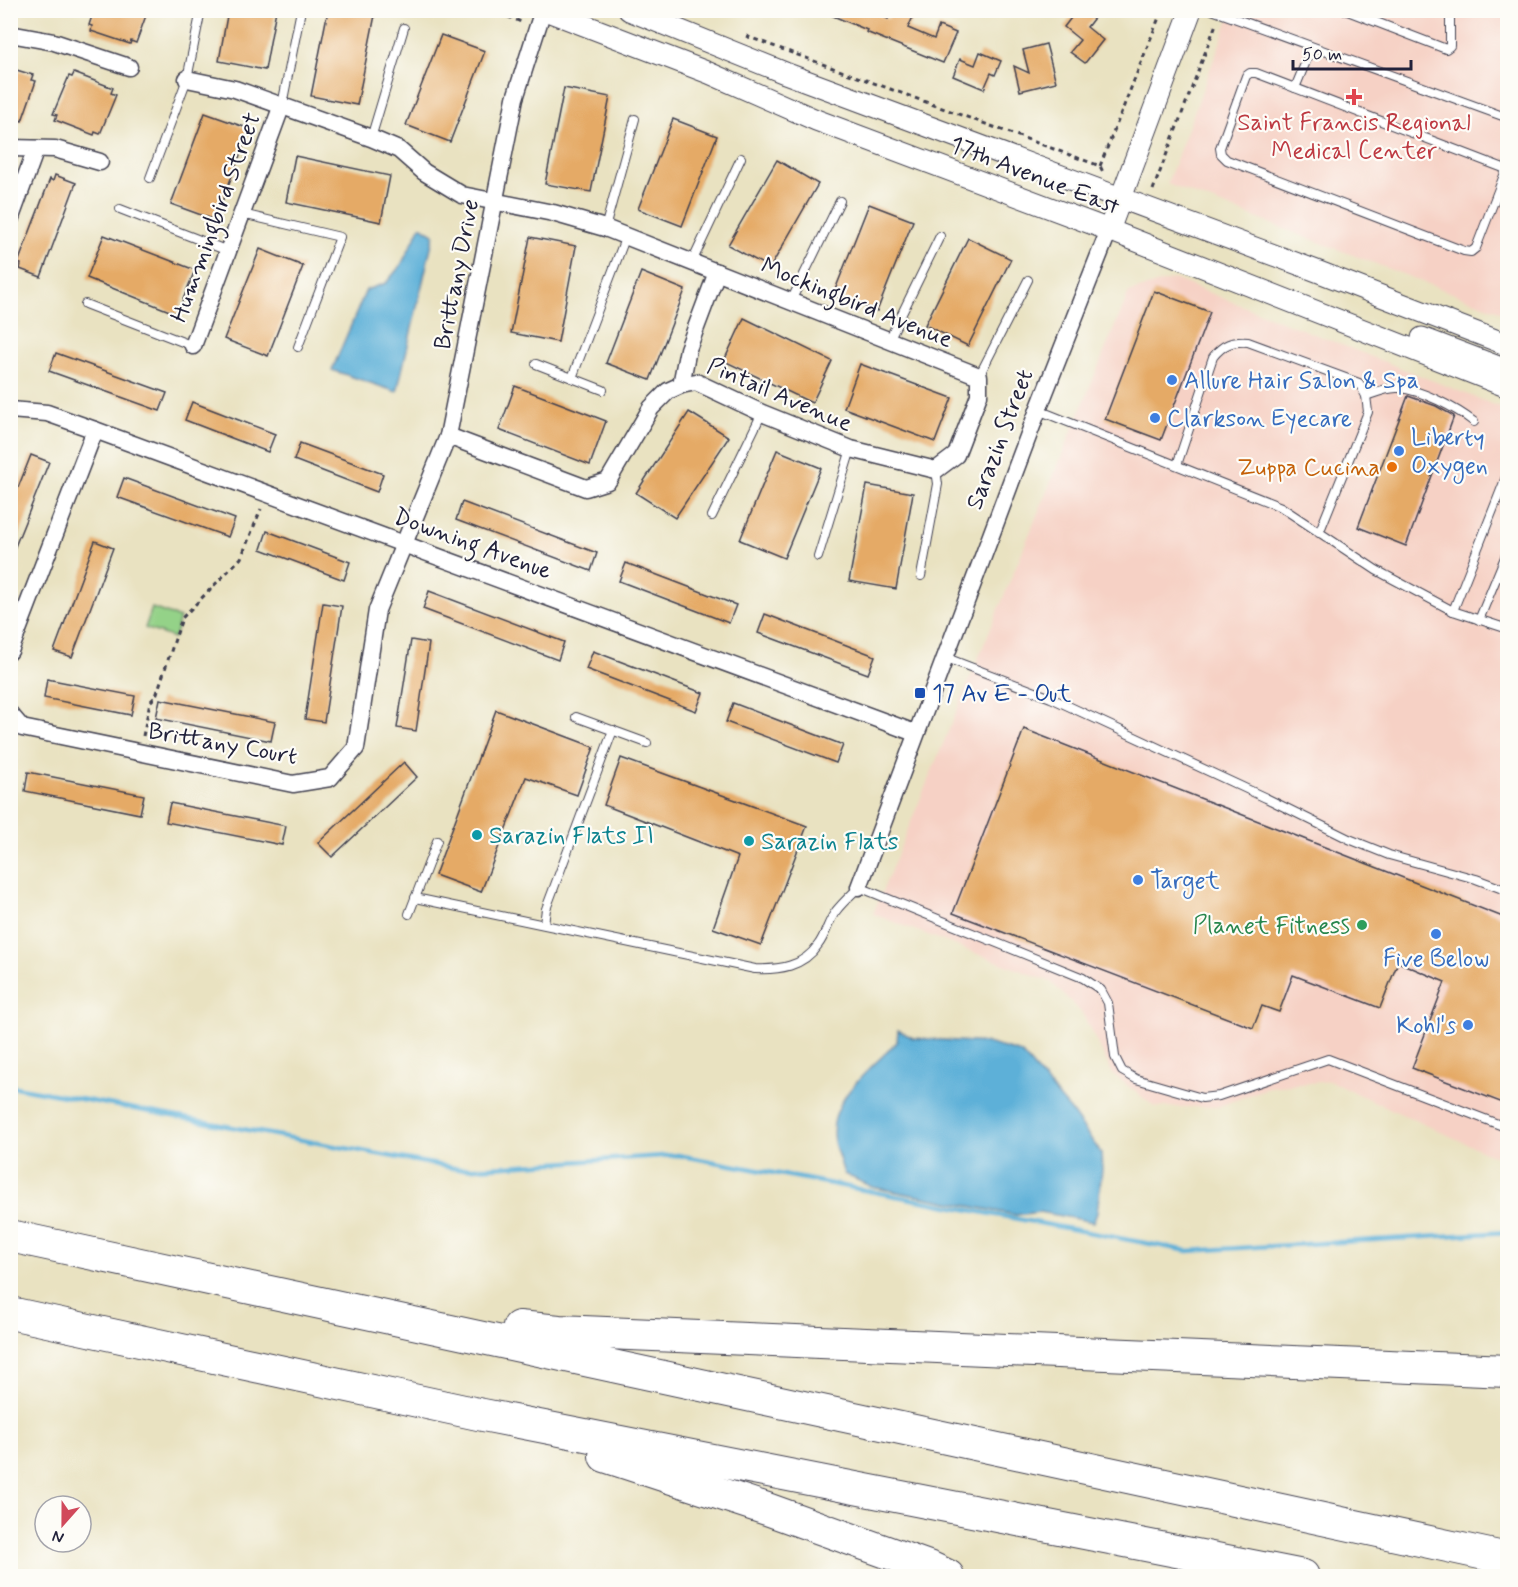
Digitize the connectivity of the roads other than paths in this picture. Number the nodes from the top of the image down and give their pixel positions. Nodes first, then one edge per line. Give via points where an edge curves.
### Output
1 (201, 10) edge
2 (301, 10) edge
3 (544, 10) edge
4 (629, 10) edge
5 (1191, 10) edge
6 (1345, 10) edge
7 (1450, 10) edge
8 (1216, 12) edge
9 (404, 28) dead end
10 (10, 34) edge
11 (1312, 47) junction
12 (129, 67) dead end
13 (187, 79) junction
14 (1295, 88) junction
15 (282, 105) junction
16 (1508, 118) edge
17 (635, 119) dead end
18 (371, 138) junction
19 (10, 148) edge
20 (36, 149) junction
21 (741, 158) dead end
22 (100, 162) dead end
23 (1507, 167) edge
24 (150, 178) dead end
25 (1120, 199) junction
26 (840, 201) dead end
27 (496, 202) junction
28 (120, 209) dead end
29 (242, 213) junction
30 (10, 220) edge
31 (605, 228) junction
32 (1109, 230) junction
33 (626, 236) junction
34 (940, 236) dead end
35 (228, 251) junction
36 (692, 261) junction
37 (717, 272) junction
38 (1028, 280) dead end
39 (791, 301) junction
40 (85, 304) dead end
41 (1328, 317) junction
42 (1498, 339) edge
43 (889, 340) junction
44 (193, 346) joint
45 (298, 346) dead end
46 (536, 364) dead end
47 (1508, 364) edge
48 (979, 376) junction
49 (572, 378) junction
50 (681, 385) junction
51 (1508, 387) edge
52 (603, 390) dead end
53 (1366, 396) junction
54 (10, 410) edge
55 (1038, 410) junction
56 (762, 413) junction
57 (1474, 422) dead end
58 (95, 430) junction
59 (448, 436) junction
60 (851, 449) junction
61 (1177, 465) junction
62 (936, 470) junction
63 (1508, 472) edge
64 (712, 516) dead end
65 (1319, 533) junction
66 (403, 543) junction
67 (1508, 550) edge
68 (818, 556) dead end
69 (921, 576) dead end
70 (1453, 610) junction
71 (1479, 620) junction
72 (1508, 629) edge
73 (10, 651) edge
74 (944, 657) junction
75 (10, 714) edge
76 (576, 717) dead end
77 (613, 730) junction
78 (915, 733) junction
79 (647, 742) dead end
80 (437, 842) dead end
81 (859, 887) junction
82 (1508, 891) edge
83 (416, 898) junction
84 (409, 914) dead end
85 (544, 924) junction
86 (1508, 1128) edge
87 (10, 1236) edge
88 (156, 1266) junction
89 (10, 1313) edge
90 (1508, 1371) edge
91 (478, 1414) junction
92 (1508, 1558) edge
93 (948, 1576) edge
94 (1303, 1576) edge

1 - 13 lane
2 - 15 lane
3 - 27 street, Brittany Drive via 515,98
3 - 32 street, 17th Avenue East via 709,73 816,120
4 - 25 street, 17th Avenue East
5 - 25 street, Sarazin Street
6 - 7 lane via 1446,49 1450,46
8 - 11 lane
9 - 18 lane
10 - 12 street via 54,42
11 - 14 lane
11 - 16 lane
13 - 15 street, Mockingbird Avenue via 235,89
13 - 24 lane
14 - 23 lane
14 - 23 lane via 1256,73 1246,76 1221,154 1227,160 1471,252 1476,248
15 - 18 street, Mockingbird Avenue
15 - 29 street, Hummingbird Street
17 - 31 lane
18 - 27 street, Mockingbird Avenue via 399,150 424,172 462,195
19 - 20 street
20 - 22 street via 69,151
20 - 30 street
21 - 36 lane
25 - 32 street, Sarazin Street
25 - 42 street, 17th Avenue East
26 - 39 lane
27 - 31 street, Mockingbird Avenue
27 - 59 street, Brittany Drive
28 - 35 lane
29 - 35 street, Hummingbird Street
29 - 45 lane via 340,237
31 - 33 street, Mockingbird Avenue
32 - 41 street, 17th Avenue East
32 - 55 street, Sarazin Street
33 - 36 street, Mockingbird Avenue
33 - 49 lane
34 - 43 lane
35 - 44 street, Hummingbird Street
36 - 37 street, Mockingbird Avenue
37 - 39 street, Mockingbird Avenue
37 - 50 street via 688,349
38 - 48 lane
39 - 43 street, Mockingbird Avenue
40 - 44 lane
41 - 47 street via 1397,329 1501,368
41 - 51 street, 17th Avenue East
43 - 48 street, Mockingbird Avenue
46 - 49 lane
48 - 62 street via 979,395 956,455
49 - 52 lane
50 - 56 street, Pintail Avenue via 696,382
50 - 59 street, Pintail Avenue via 668,391 651,408 608,481 586,488
53 - 57 lane via 1388,389 1413,391 1460,411
53 - 61 lane via 1359,383 1248,342 1235,341 1221,347 1213,357
53 - 65 lane via 1368,412
54 - 58 street, Downing Avenue via 47,413
55 - 61 lane
55 - 74 street, Sarazin Street
56 - 60 street, Pintail Avenue
56 - 64 lane
58 - 66 street, Downing Avenue
58 - 73 street
59 - 66 street, Brittany Drive
60 - 62 street, Pintail Avenue
60 - 68 lane
61 - 65 lane via 1281,507
62 - 69 lane via 938,484
63 - 70 lane
65 - 70 lane via 1376,570
66 - 75 street, Brittany Court via 377,610 356,748 330,778 293,784 22,728
66 - 78 street, Downing Avenue
67 - 71 lane
70 - 71 lane
71 - 72 lane
74 - 78 street, Sarazin Street
74 - 82 lane via 1051,698 1348,839
76 - 77 lane
77 - 79 lane
77 - 85 lane via 546,909
78 - 81 street, Sarazin Street
80 - 83 lane
81 - 85 lane via 834,913 818,945 807,957 776,970 755,969
81 - 86 lane via 1083,978 1101,990 1108,1003 1115,1058 1122,1071 1136,1079 1202,1098 1219,1096 1328,1059
83 - 84 lane
83 - 85 lane
87 - 88 highway
88 - 90 highway via 404,1313 558,1331
88 - 92 highway
89 - 91 highway
91 - 93 highway via 767,1509
91 - 94 highway

